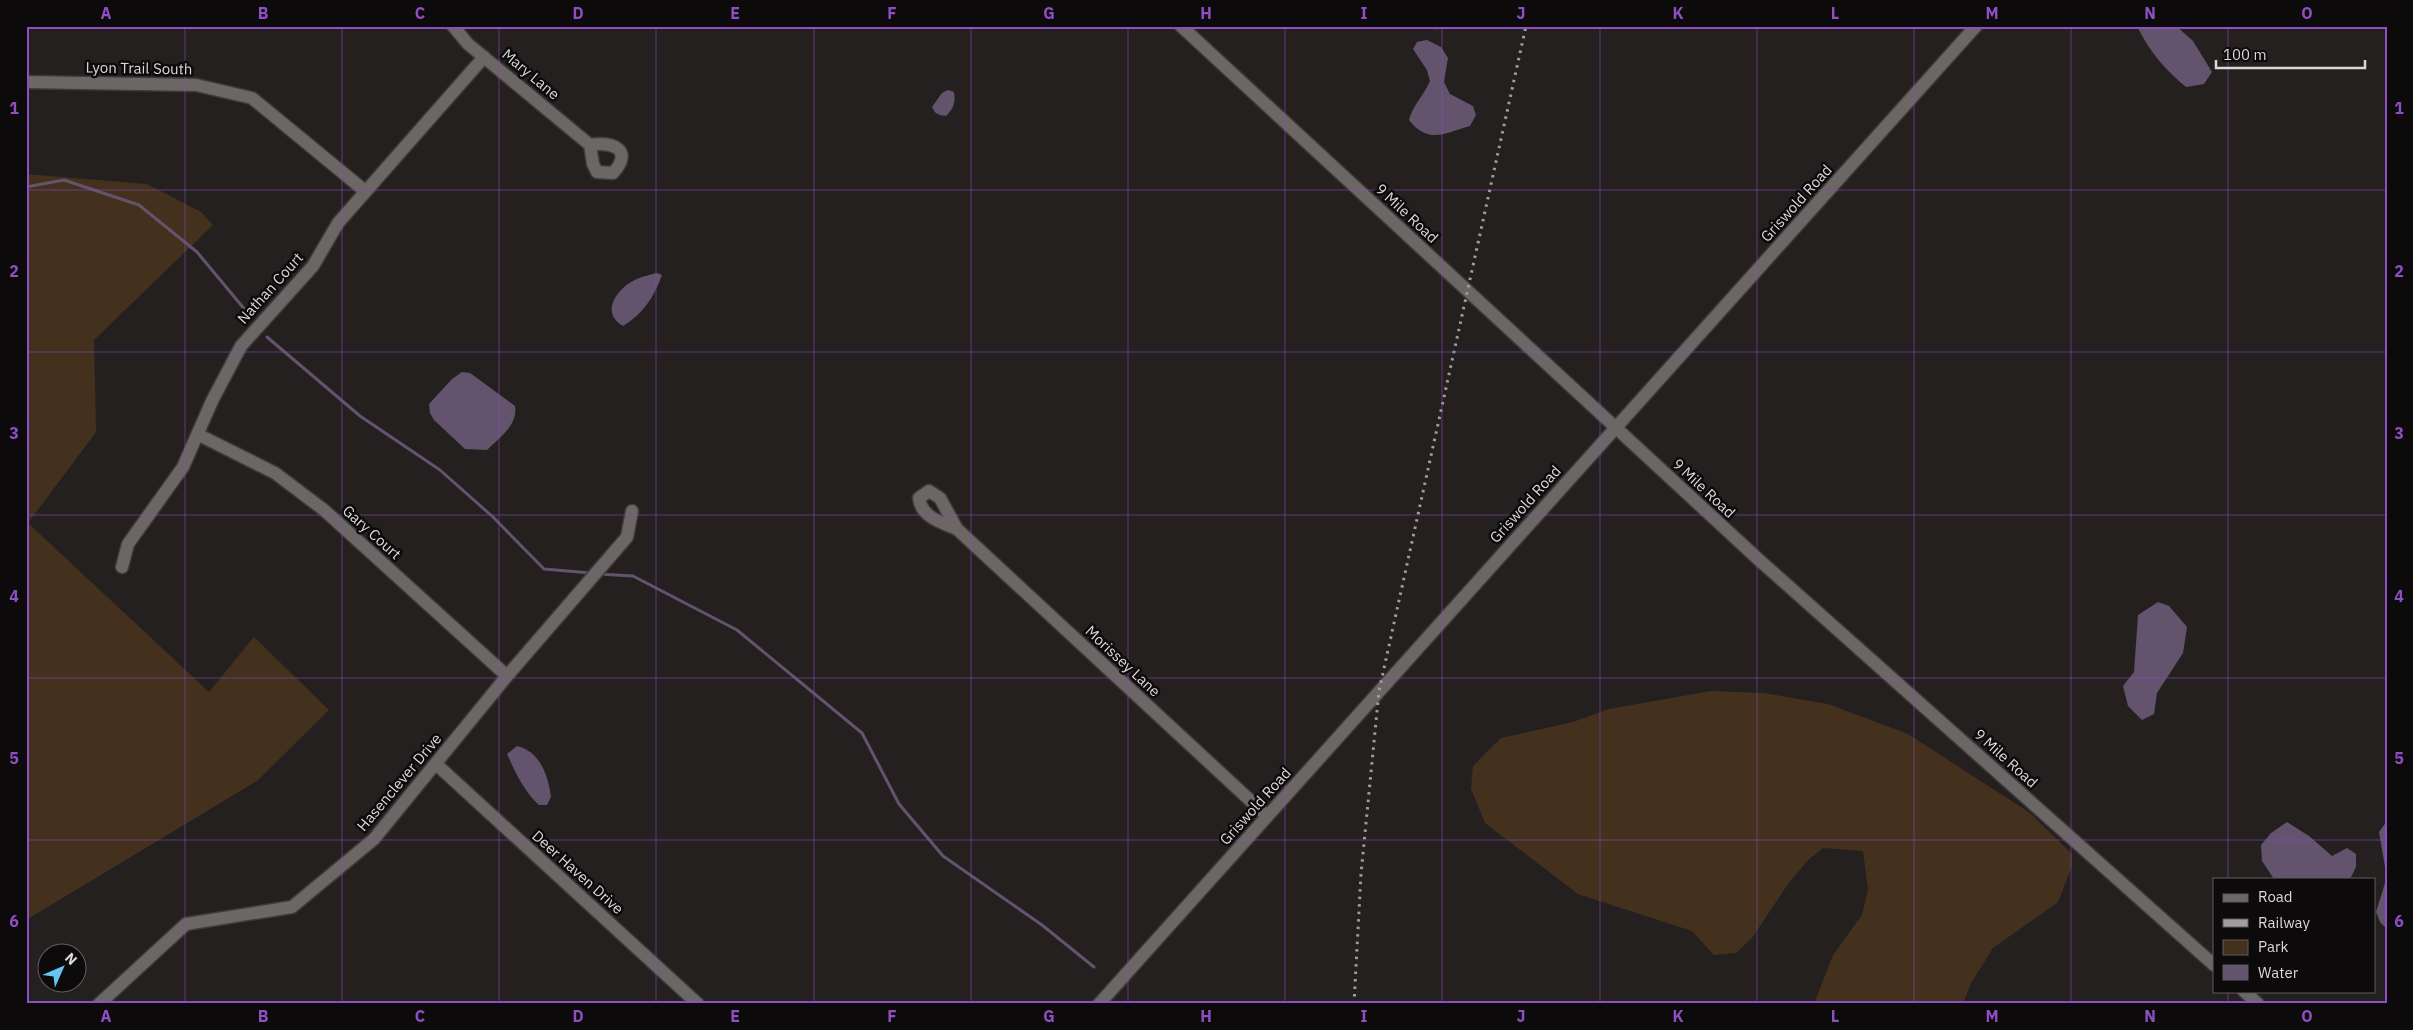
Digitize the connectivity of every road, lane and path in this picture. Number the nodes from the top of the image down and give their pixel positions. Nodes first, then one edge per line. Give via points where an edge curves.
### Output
1 (453, 26) edge
2 (1181, 26) edge
3 (1976, 26) edge
4 (484, 57) junction
5 (26, 82) edge
6 (590, 145) dead end
7 (366, 192) junction
8 (1615, 428) junction
9 (199, 435) junction
10 (632, 511) dead end
11 (957, 529) dead end
12 (122, 567) dead end
13 (507, 676) junction
14 (436, 764) junction
15 (1267, 816) junction
16 (2213, 964) edge
17 (99, 1004) edge
18 (698, 1004) edge
19 (1099, 1004) edge

1 - 4 street, Mary Lane
2 - 8 street, 9 Mile Road
3 - 8 street, Griswold Road
4 - 6 street, Mary Lane
4 - 7 street, Nathan Court
5 - 7 street, Lyon Trail South via 196,85 252,98
7 - 9 street, Nathan Court via 338,223 313,266 241,346 212,400
8 - 15 street, Griswold Road
8 - 16 street, 9 Mile Road
9 - 12 street, Nathan Court via 184,467 128,544
9 - 13 street, Gary Court via 275,473 324,510
10 - 13 street, Hasenclever Drive via 628,537
11 - 15 street, Morissey Lane
13 - 14 street, Hasenclever Drive
14 - 17 street, Hasenclever Drive via 374,839 292,907 186,924
14 - 18 street, Deer Haven Drive
15 - 19 street, Griswold Road

